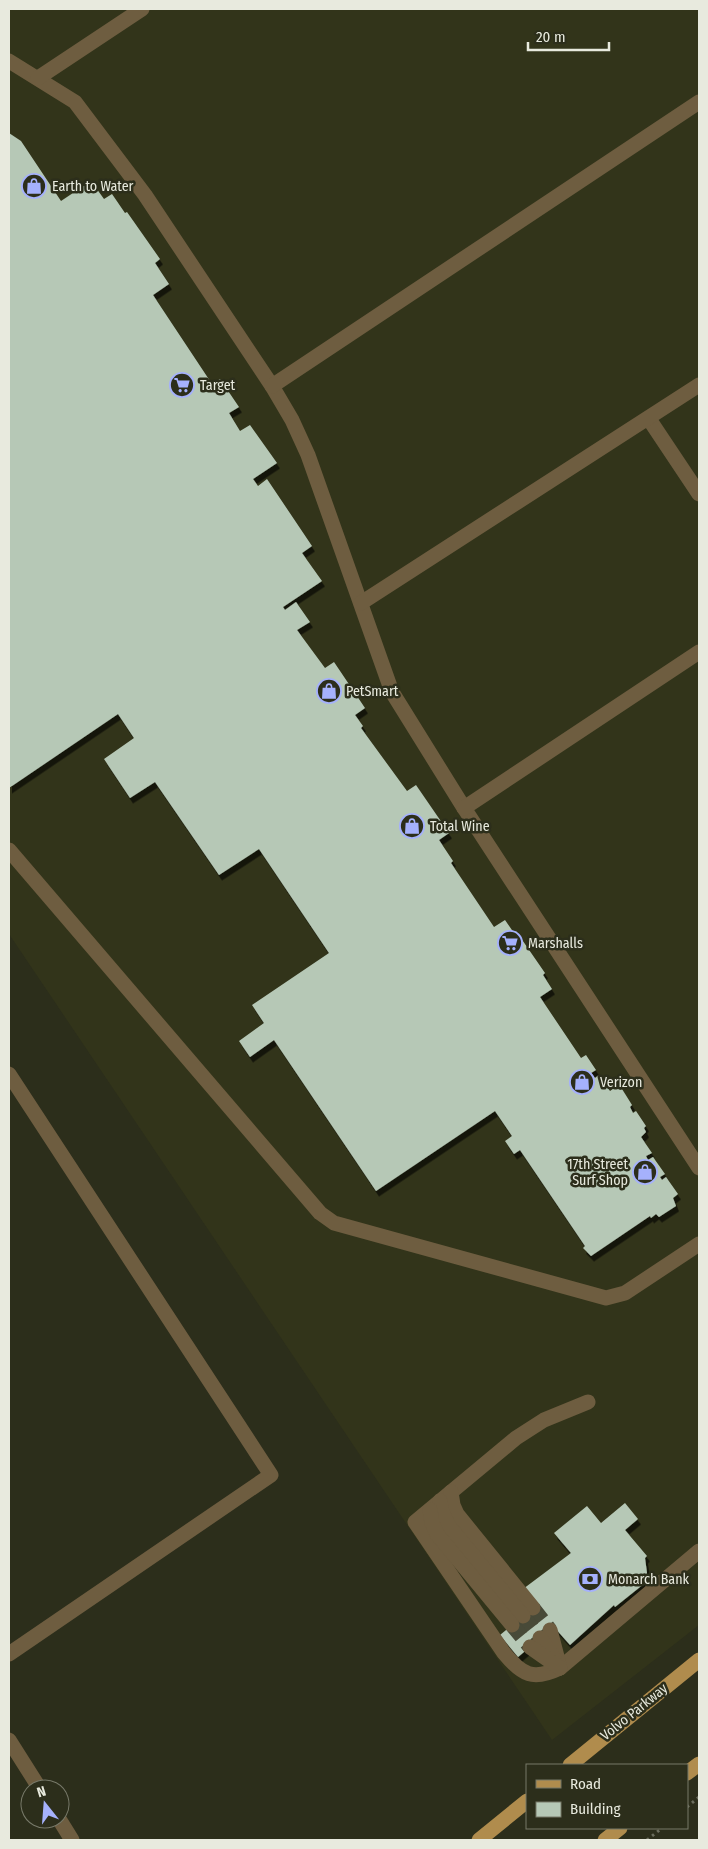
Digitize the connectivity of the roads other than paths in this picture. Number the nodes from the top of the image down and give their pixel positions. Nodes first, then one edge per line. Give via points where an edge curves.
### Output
1 (142, 9) edge
2 (9, 61) edge
3 (38, 78) junction
4 (699, 102) edge
5 (699, 385) edge
6 (272, 386) junction
7 (649, 418) junction
8 (699, 494) edge
9 (361, 603) junction
10 (699, 652) edge
11 (464, 808) junction
12 (9, 850) edge
13 (9, 1074) edge
14 (694, 1150) edge
15 (699, 1168) edge
16 (699, 1244) edge
17 (588, 1402) dead end
18 (440, 1501) junction
19 (699, 1551) edge
20 (9, 1654) edge
21 (699, 1660) edge
22 (560, 1668) junction
23 (9, 1740) edge
24 (571, 1764) edge
25 (699, 1764) edge
26 (688, 1772) edge
27 (34, 1779) edge
28 (526, 1802) edge
29 (65, 1829) edge
30 (619, 1829) edge
31 (72, 1840) edge
32 (479, 1840) edge
33 (605, 1840) edge

1 - 3 lane
2 - 3 lane
3 - 6 lane via 75,102 146,194
4 - 6 lane
5 - 7 lane
6 - 9 lane via 308,455
7 - 8 lane
7 - 9 lane
9 - 11 lane via 392,692
10 - 11 lane
11 - 14 lane
12 - 16 lane via 320,1213 334,1223 606,1298 625,1293
13 - 20 lane via 272,1475
14 - 15 lane
17 - 18 lane via 544,1420 516,1438
18 - 18 lane via 452,1505 522,1616 437,1534 432,1523
18 - 22 lane via 415,1522 504,1654 518,1671 532,1675 548,1674
19 - 22 lane
21 - 24 main road, Volvo Parkway
22 - 22 lane via 540,1638
23 - 27 lane
25 - 26 main road
28 - 32 main road
29 - 31 lane
30 - 33 main road

